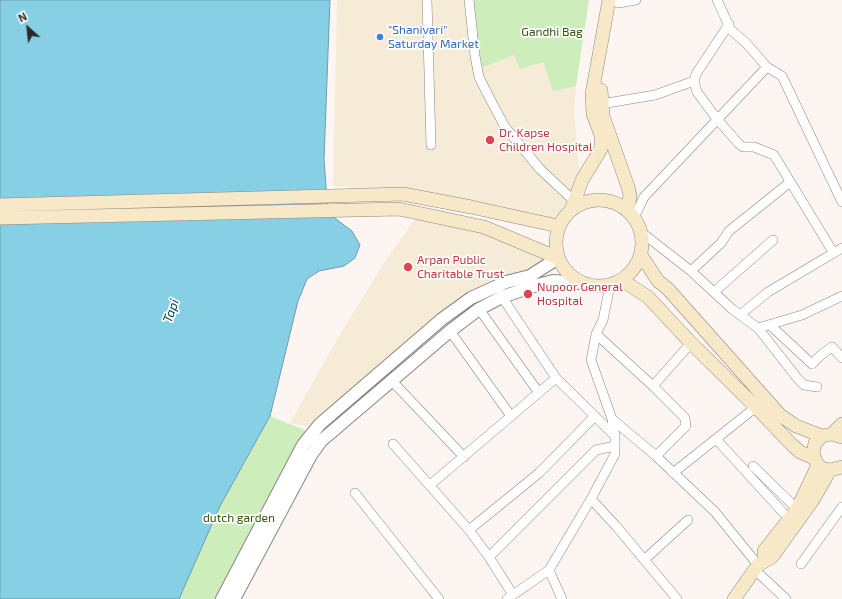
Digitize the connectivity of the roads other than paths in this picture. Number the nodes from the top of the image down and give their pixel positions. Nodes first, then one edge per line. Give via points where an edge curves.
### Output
1 (427, 0) edge
2 (469, 0) edge
3 (636, 0) edge
4 (717, 0) edge
5 (615, 1) edge
6 (729, 24) junction
7 (767, 67) junction
8 (694, 81) junction
9 (601, 104) junction
10 (717, 119) junction
11 (431, 145) dead end
12 (789, 183) junction
13 (842, 202) edge
14 (0, 205) edge
15 (573, 205) junction
16 (632, 214) junction
17 (0, 218) edge
18 (558, 226) junction
19 (641, 232) junction
20 (773, 240) dead end
21 (842, 248) edge
22 (833, 252) junction
23 (640, 256) junction
24 (558, 258) junction
25 (691, 271) junction
26 (582, 283) junction
27 (616, 283) junction
28 (714, 292) junction
29 (842, 296) edge
30 (502, 297) junction
31 (479, 309) junction
32 (740, 315) junction
33 (770, 325) junction
34 (758, 328) junction
35 (450, 331) junction
36 (596, 334) junction
37 (690, 343) junction
38 (842, 358) edge
39 (556, 378) junction
40 (391, 380) junction
41 (653, 386) junction
42 (818, 387) dead end
43 (539, 393) junction
44 (756, 407) junction
45 (511, 416) junction
46 (595, 416) junction
47 (612, 419) junction
48 (842, 424) edge
49 (615, 436) junction
50 (832, 436) edge
51 (716, 439) junction
52 (393, 444) dead end
53 (615, 446) junction
54 (656, 456) junction
55 (464, 457) junction
56 (826, 465) edge
57 (753, 466) dead end
58 (673, 473) junction
59 (430, 485) junction
60 (355, 493) dead end
61 (591, 499) junction
62 (842, 507) edge
63 (797, 508) junction
64 (789, 519) junction
65 (688, 520) dead end
66 (469, 530) junction
67 (489, 557) junction
68 (644, 560) junction
69 (802, 564) dead end
70 (759, 565) junction
71 (549, 570) junction
72 (510, 597) edge
73 (737, 598) edge
74 (222, 599) edge
75 (234, 599) edge
76 (439, 599) edge
77 (562, 599) edge
78 (677, 599) edge
79 (786, 599) edge

1 - 11 street
2 - 15 street via 475,56 479,76 488,95 505,126
3 - 5 street
4 - 6 street
5 - 9 main road via 600,95
5 - 15 main road via 592,94 593,114 600,135 601,149 582,180
6 - 7 street
6 - 8 street
7 - 10 street
7 - 13 street via 782,76
8 - 9 street via 655,95
8 - 10 street via 700,97
9 - 16 main road via 628,187
10 - 12 street via 743,147 774,155
10 - 16 street via 644,197
12 - 22 street
12 - 25 street via 729,231 721,244
14 - 18 main road via 403,194
15 - 16 main road via 607,200
15 - 18 main road
16 - 19 main road
17 - 24 main road via 399,209 484,226
18 - 24 main road
19 - 23 main road
19 - 25 street
20 - 28 street
21 - 22 street
22 - 32 street via 768,292
23 - 27 main road via 633,269
23 - 50 main road via 658,281 780,415 796,426
24 - 26 main road via 572,278
24 - 74 street via 530,276 502,284 471,298 442,319 320,424 303,445
25 - 28 street
26 - 27 main road via 594,286
26 - 30 street via 553,282
27 - 36 street
27 - 37 main road via 648,297
28 - 32 street
29 - 33 street via 802,315
30 - 31 street
30 - 39 street
31 - 35 street
31 - 43 street
32 - 34 street
33 - 34 street
33 - 38 street via 812,364 832,347
34 - 42 street via 804,385
35 - 40 street
35 - 45 street
36 - 41 street
36 - 47 street via 592,360
37 - 41 street
37 - 44 main road
39 - 43 street
39 - 46 street
40 - 55 street
40 - 75 street via 316,447
41 - 54 street via 686,422 686,426
43 - 45 street
44 - 51 street
44 - 56 main road via 796,448
45 - 55 street
46 - 49 street
46 - 66 street via 539,473
47 - 49 street
47 - 54 street
48 - 50 main road
49 - 53 street
50 - 56 main road via 815,443 813,453
51 - 58 street
51 - 64 street
52 - 59 street
53 - 61 street via 615,454
53 - 67 street via 596,450
54 - 58 street
55 - 59 street
56 - 63 main road
56 - 70 main road via 813,500 772,557
57 - 63 street
58 - 70 street via 715,512
59 - 66 street
60 - 76 street
61 - 68 street
61 - 71 street
62 - 69 street
63 - 64 main road
64 - 70 main road via 764,551
65 - 68 street
66 - 67 street
67 - 72 street
68 - 78 street
70 - 73 main road
70 - 79 street
71 - 72 street
71 - 77 street

